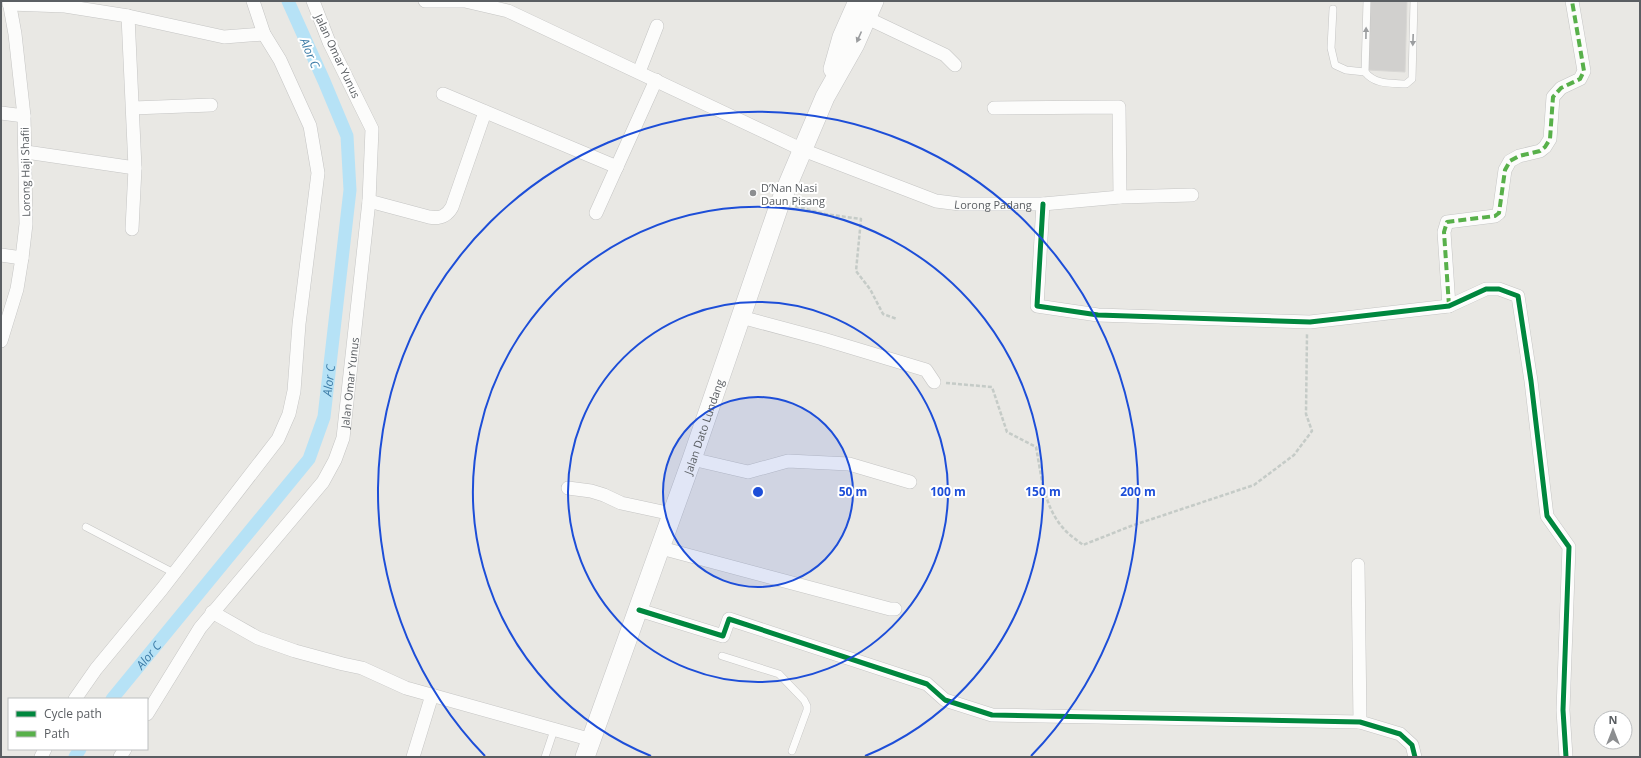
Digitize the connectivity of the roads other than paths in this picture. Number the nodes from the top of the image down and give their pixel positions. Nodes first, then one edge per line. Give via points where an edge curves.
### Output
1 (252, 1) edge
2 (313, 1) edge
3 (858, 1) edge
4 (874, 1) edge
5 (1367, 1) edge
6 (1414, 1) edge
7 (1572, 1) edge
8 (9, 2) edge
9 (425, 2) edge
10 (509, 6) edge
11 (1333, 9) dead end
12 (128, 16) junction
13 (867, 18) junction
14 (657, 26) dead end
15 (264, 34) junction
16 (955, 65) dead end
17 (639, 72) junction
18 (1365, 72) junction
19 (656, 80) junction
20 (443, 94) dead end
21 (825, 98) junction
22 (211, 105) dead end
23 (133, 108) junction
24 (994, 108) dead end
25 (485, 112) junction
26 (1, 113) edge
27 (24, 116) junction
28 (803, 150) junction
29 (26, 152) junction
30 (617, 167) junction
31 (135, 168) junction
32 (1192, 195) dead end
33 (1120, 197) junction
34 (369, 201) junction
35 (1043, 204) junction
36 (596, 213) dead end
37 (132, 229) dead end
38 (1, 255) edge
39 (22, 258) junction
40 (1449, 306) junction
41 (740, 317) junction
42 (1, 341) edge
43 (934, 382) road end
44 (692, 459) junction
45 (910, 482) dead end
46 (568, 488) dead end
47 (672, 514) junction
48 (86, 527) dead end
49 (661, 548) junction
50 (1358, 565) dead end
51 (174, 573) junction
52 (895, 609) dead end
53 (639, 610) junction
54 (212, 612) junction
55 (722, 656) dead end
56 (432, 695) junction
57 (77, 698) edge
58 (148, 712) edge
59 (1360, 722) junction
60 (554, 730) junction
61 (589, 749) edge
62 (792, 751) dead end
63 (413, 757) edge
64 (546, 757) edge
65 (1415, 757) edge
66 (1566, 757) edge

1 - 15 street
2 - 34 street, Jalan Omar Yunus via 329,42 372,129
3 - 21 main road, Jalan Dato Lundang via 842,37
4 - 13 main road, Jalan Dato Lundang
18 -> 5 lane
6 -> 18 lane via 1412,79 1406,84 1379,82
7 - 40 street via 1584,71 1580,79 1561,88 1553,97 1550,140 1545,147 1510,161 1505,170 1499,212 1495,216 1447,222 1444,232
8 - 12 street via 65,6
8 - 27 street, Lorong Haji Shafii
9 - 10 street, Lorong Padang
10 - 17 street, Lorong Padang
11 - 18 lane via 1331,48 1335,65 1346,70
12 - 15 street via 224,37
12 - 23 street
13 - 16 street via 945,55
13 -> 21 main road, Jalan Dato Lundang via 856,44
14 - 17 street
15 - 51 street via 280,60 310,126 318,173 294,391 289,414 278,439
17 - 19 street, Lorong Padang
19 - 28 street, Lorong Padang
19 - 30 street
20 - 25 street
21 - 28 main road, Jalan Dato Lundang
22 - 23 street
23 - 31 street
24 - 33 street via 1119,107
25 - 30 street
25 - 34 street via 452,207 446,214 438,218 429,217
26 - 27 street
27 - 29 street, Lorong Haji Shafii
28 - 35 street, Lorong Padang via 936,201 960,204
28 - 41 main road, Jalan Dato Lundang via 780,203
29 - 31 street
29 - 39 street, Lorong Haji Shafii via 26,224
30 - 36 street
31 - 37 street
32 - 33 street, Lorong Padang
33 - 35 street, Lorong Padang
34 - 54 street, Jalan Omar Yunus via 343,438 335,460 323,482
35 - 40 street via 1037,306 1113,316 1307,322
38 - 39 street
39 - 42 street, Lorong Haji Shafii
40 - 66 street via 1486,289 1499,289 1518,296 1547,516 1569,547 1563,710
41 - 43 street via 926,370
41 - 44 main road, Jalan Dato Lundang
44 - 45 street via 748,472 788,461 849,464
44 - 47 main road, Jalan Dato Lundang
46 - 47 street via 591,491 621,503
47 - 49 main road, Jalan Dato Lundang
48 - 51 lane
49 - 52 street
49 - 53 main road, Jalan Dato Lundang
50 - 59 street
51 - 57 street via 96,669
53 - 59 street via 723,636 729,619 927,684 943,699 992,715
53 - 61 main road, Jalan Dato Lundang
54 - 56 street via 258,638 362,668 406,688
54 - 58 street, Jalan Omar Yunus
55 - 62 lane via 779,674 804,700 807,706
56 - 60 street
56 - 63 street
59 - 65 street via 1400,734 1412,745
60 - 61 street
60 - 64 lane

